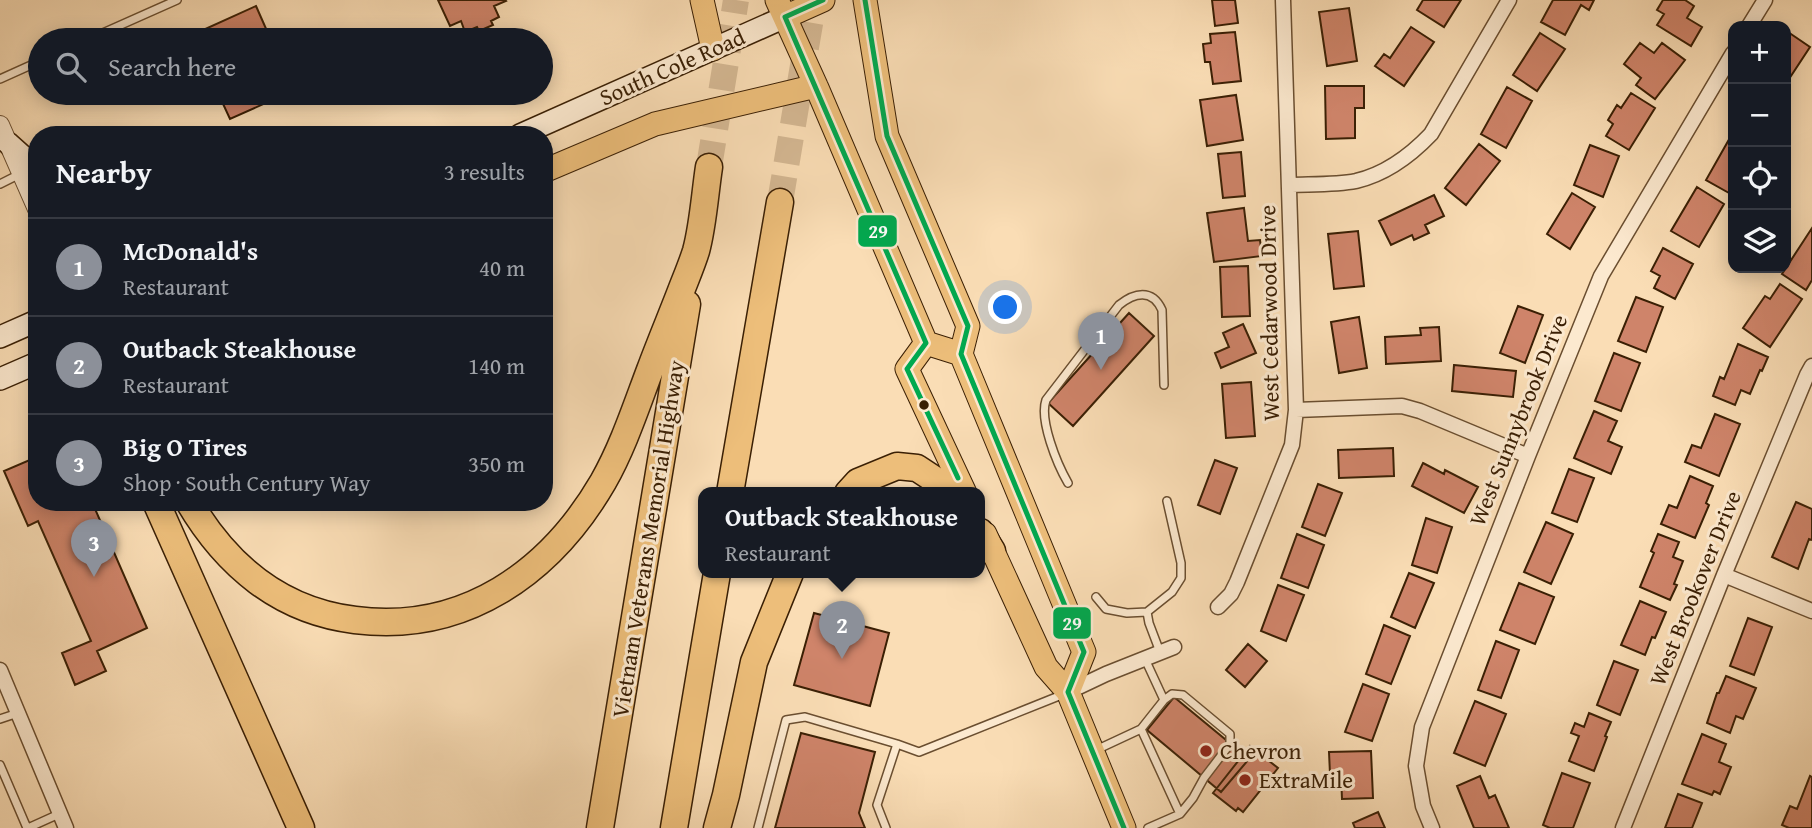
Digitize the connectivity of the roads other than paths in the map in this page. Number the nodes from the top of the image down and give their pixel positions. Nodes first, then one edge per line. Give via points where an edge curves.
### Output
1 (175, 0) edge
2 (702, 0) edge
3 (823, 0) edge
4 (865, 0) edge
5 (1283, 0) edge
6 (1509, 0) edge
7 (1765, 0) edge
8 (781, 8) edge
9 (1752, 21) edge
10 (113, 28) edge
11 (713, 49) junction
12 (1728, 61) edge
13 (28, 66) edge
14 (0, 79) edge
15 (816, 86) junction
16 (540, 126) edge
17 (4, 134) edge
18 (553, 167) edge
19 (709, 167) tunnel mouth
20 (28, 170) edge
21 (28, 171) edge
22 (0, 184) edge
23 (1289, 186) junction
24 (780, 202) tunnel mouth
25 (696, 251) junction
26 (28, 325) edge
27 (0, 337) edge
28 (926, 343) junction
29 (961, 354) junction
30 (1812, 366) edge
31 (28, 367) edge
32 (0, 379) edge
33 (1164, 385) dead end
34 (1296, 410) junction
35 (1528, 456) junction
36 (1068, 483) dead end
37 (731, 487) edge
38 (853, 487) edge
39 (946, 487) edge
40 (962, 487) edge
41 (1167, 501) dead end
42 (160, 511) edge
43 (195, 511) edge
44 (986, 542) edge
45 (1724, 575) junction
46 (715, 578) edge
47 (788, 578) edge
48 (1097, 597) dead end
49 (1218, 607) dead end
50 (1812, 611) edge
51 (1147, 612) junction
52 (1167, 649) joint
53 (1145, 658) junction
54 (0, 670) edge
55 (1068, 692) junction
56 (1164, 700) junction
57 (18, 713) junction
58 (0, 719) edge
59 (1142, 729) junction
60 (897, 744) junction
61 (1093, 752) junction
62 (0, 765) edge
63 (60, 813) junction
64 (1180, 814) junction
65 (28, 828) edge
66 (66, 828) edge
67 (301, 828) edge
68 (600, 828) edge
69 (674, 828) edge
70 (717, 828) edge
71 (758, 828) edge
72 (887, 828) edge
73 (1124, 828) edge
74 (1148, 828) edge
75 (1432, 828) edge
76 (1623, 828) edge

1 - 10 lane
2 - 11 main road
3 - 8 main road, South Cole Road
4 - 29 main road via 887,136 968,326
5 - 23 street, West Cedarwood Drive
6 - 23 street via 1431,134 1414,152 1355,181
7 - 9 street
8 - 11 main road, South Cole Road
8 - 15 main road
11 - 16 main road, South Cole Road
12 - 35 street, West Sunnybrook Drive via 1601,276
13 - 14 lane
15 - 18 main road via 651,125
15 - 28 main road
17 - 20 main road
19 - 25 highway
21 - 22 lane
23 - 34 street, West Cedarwood Drive
24 - 37 highway
25 - 43 highway via 603,481 545,558 485,600 410,622 370,622 319,613 246,573 215,542
25 - 68 highway, Vietnam Veterans Memorial Highway
26 - 27 main road
28 - 29 main road
28 - 40 main road via 908,369
29 - 55 main road via 1084,652
30 - 45 street, West Brookover Drive
31 - 32 main road
33 - 36 lane via 1162,310 1151,297 1136,295 1119,306 1043,407 1058,466
34 - 35 street via 1402,406
34 - 49 street, West Cedarwood Drive via 1293,445 1237,582
35 - 75 street, West Sunnybrook Drive via 1422,727 1416,766
38 - 39 highway via 897,466 917,468
41 - 51 lane via 1181,578 1172,592
42 - 67 highway
44 - 55 main road via 1046,667
45 - 50 street
45 - 76 street, West Brookover Drive
46 - 69 highway
47 - 70 highway via 754,663
48 - 51 lane via 1106,609
51 - 52 lane
52 - 53 street
53 - 55 street
53 - 56 lane
54 - 57 street
55 - 60 lane via 919,751
55 - 61 main road
56 - 59 lane
56 - 64 lane via 1172,694 1183,695 1230,734 1230,744
57 - 58 lane
57 - 63 street
59 - 61 lane
59 - 64 lane
60 - 71 lane via 805,718 786,720
60 - 72 lane via 877,805
61 - 73 main road
62 - 65 lane
63 - 65 lane
63 - 66 street
64 - 74 lane

